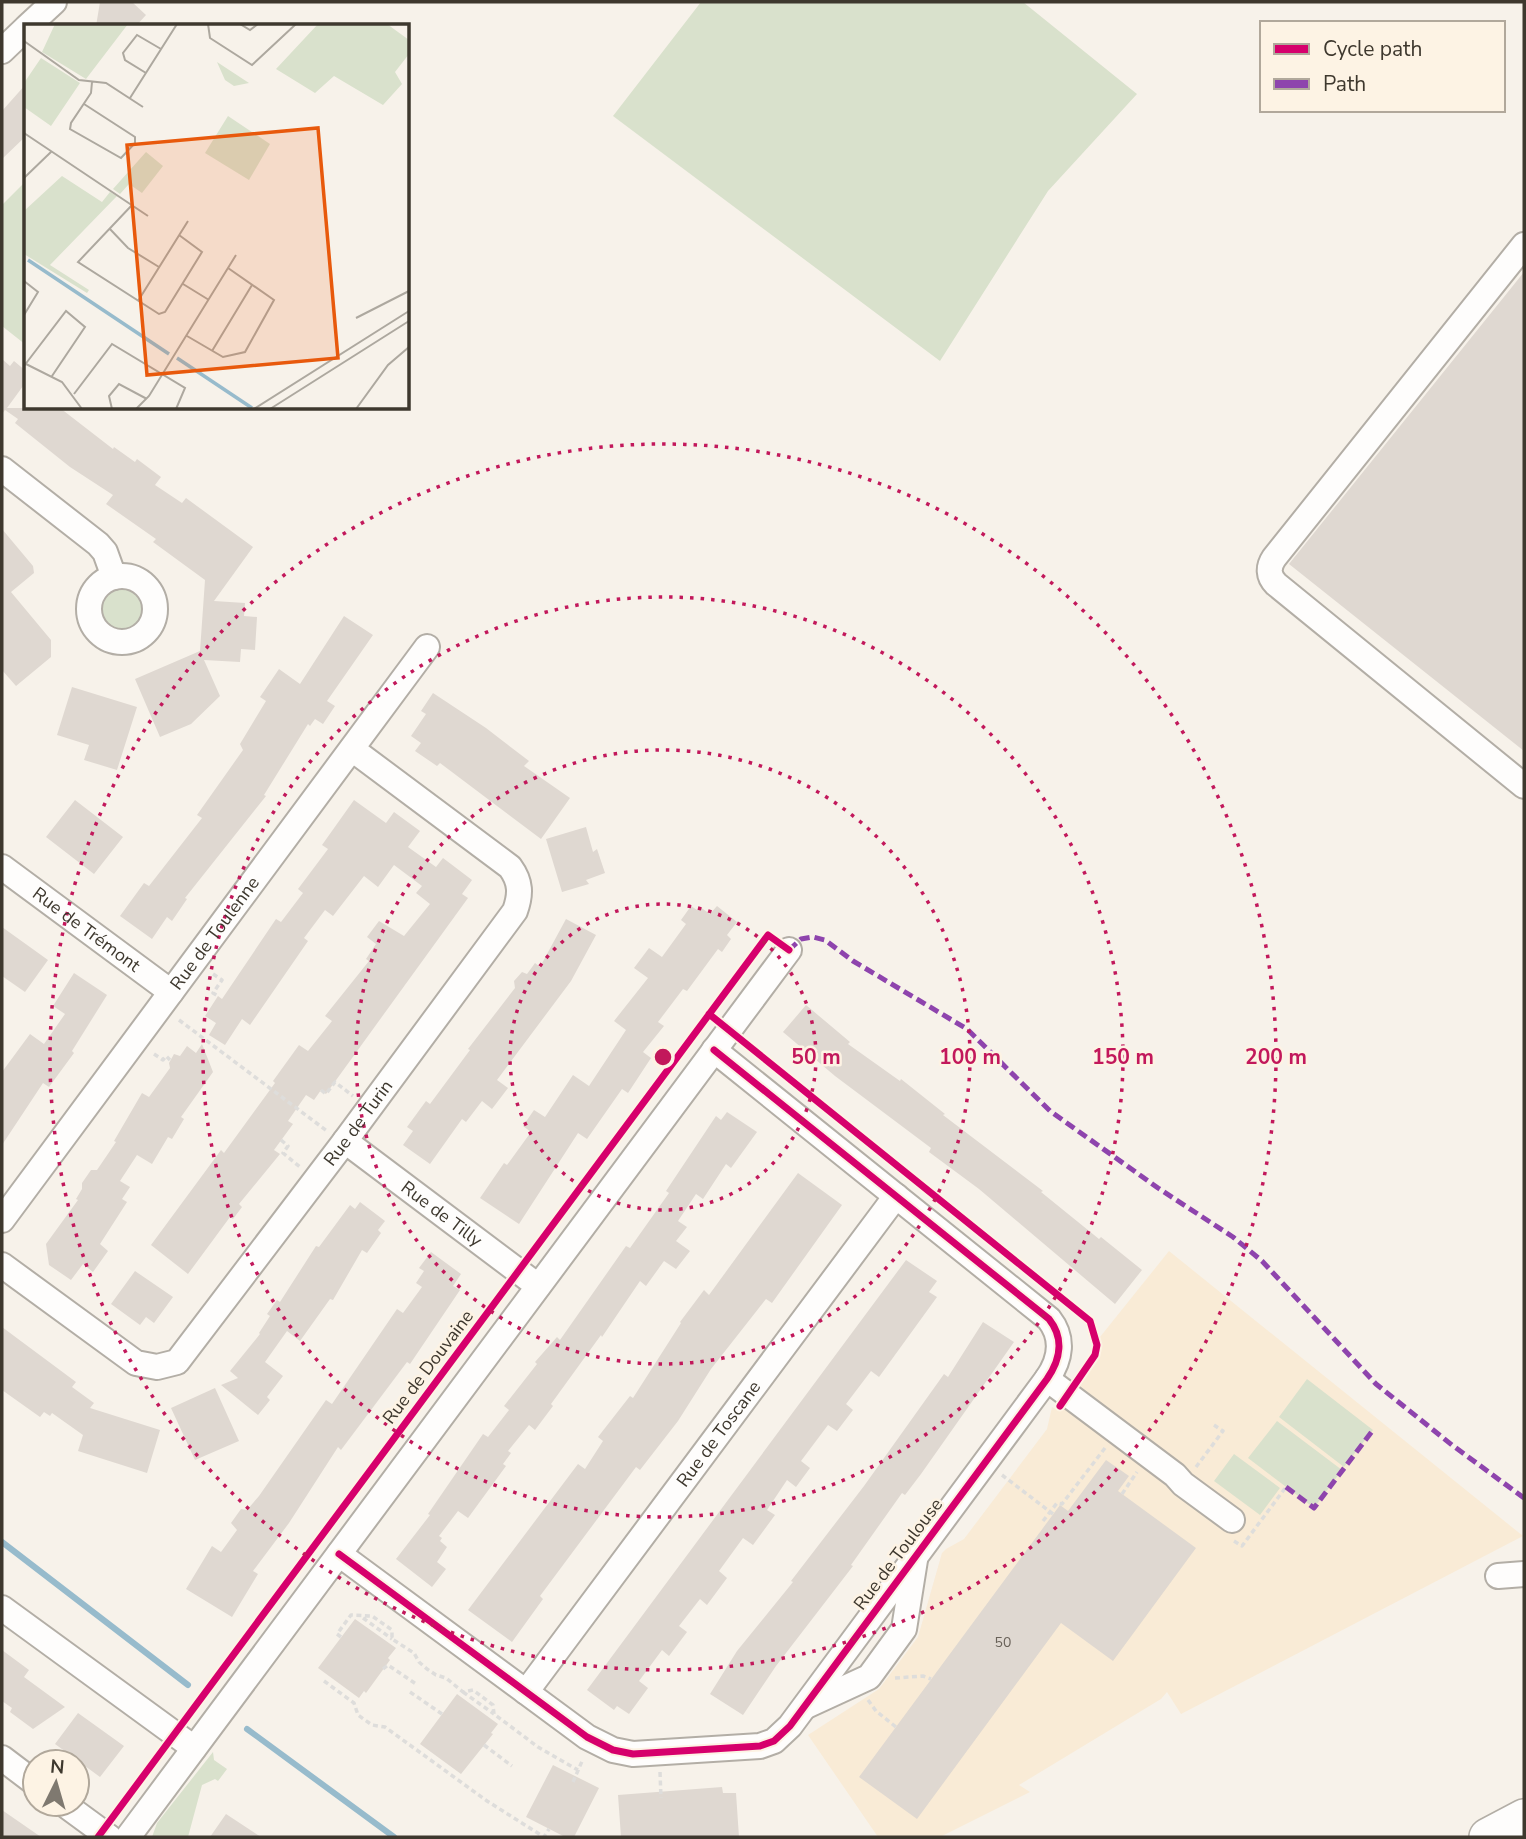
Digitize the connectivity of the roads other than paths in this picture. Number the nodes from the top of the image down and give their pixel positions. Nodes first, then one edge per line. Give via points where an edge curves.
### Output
1 (54, 2) edge
2 (30, 24) edge
3 (24, 30) edge
4 (2, 51) edge
5 (1524, 245) edge
6 (3, 471) edge
7 (114, 577) dead end
8 (427, 647) dead end
9 (352, 749) junction
10 (1524, 786) edge
11 (2, 867) edge
12 (789, 950) dead end
13 (171, 1004) junction
14 (714, 1050) junction
15 (337, 1137) junction
16 (896, 1196) junction
17 (2, 1220) edge
18 (2, 1265) edge
19 (538, 1286) junction
20 (1047, 1379) junction
21 (1232, 1520) dead end
22 (339, 1554) junction
23 (915, 1556) junction
24 (1524, 1574) edge
25 (1498, 1576) dead end
26 (2, 1608) edge
27 (526, 1692) junction
28 (803, 1708) junction
29 (194, 1748) junction
30 (2, 1758) edge
31 (21, 1772) edge
32 (83, 1818) edge
33 (1524, 1818) edge
34 (108, 1837) edge
35 (128, 1837) edge
36 (1488, 1837) edge

1 - 2 street
3 - 4 street
5 - 10 street via 1273,558 1269,569 1276,584
6 - 7 street via 98,544
8 - 9 street, Rue de Toulenne
9 - 13 street, Rue de Toulenne
9 - 15 street, Rue de Turin via 503,860 515,874 520,893 515,911 369,1109
11 - 13 street, Rue de Trémont
12 - 14 street
13 - 17 street, Rue de Toulenne
14 - 16 street, Rue de Toulouse
14 - 19 street
15 - 18 street, Rue de Turin via 316,1179 184,1355 167,1366 146,1366 127,1358
15 - 19 street, Rue de Tilly
16 - 20 street, Rue de Toulouse via 1049,1318 1060,1345
16 - 27 street, Rue de Toscane
19 - 22 street
20 - 21 street
20 - 23 street, Rue de Toulouse
22 - 27 street, Rue de Toulouse
22 - 29 street
23 - 28 street, Rue de Toulouse
23 - 28 street via 904,1629 898,1638 869,1677
24 - 25 street
26 - 29 street
27 - 28 street, Rue de Toulouse via 587,1737 633,1754 768,1745
29 - 35 street
30 - 31 street
32 - 34 street
33 - 36 highway

